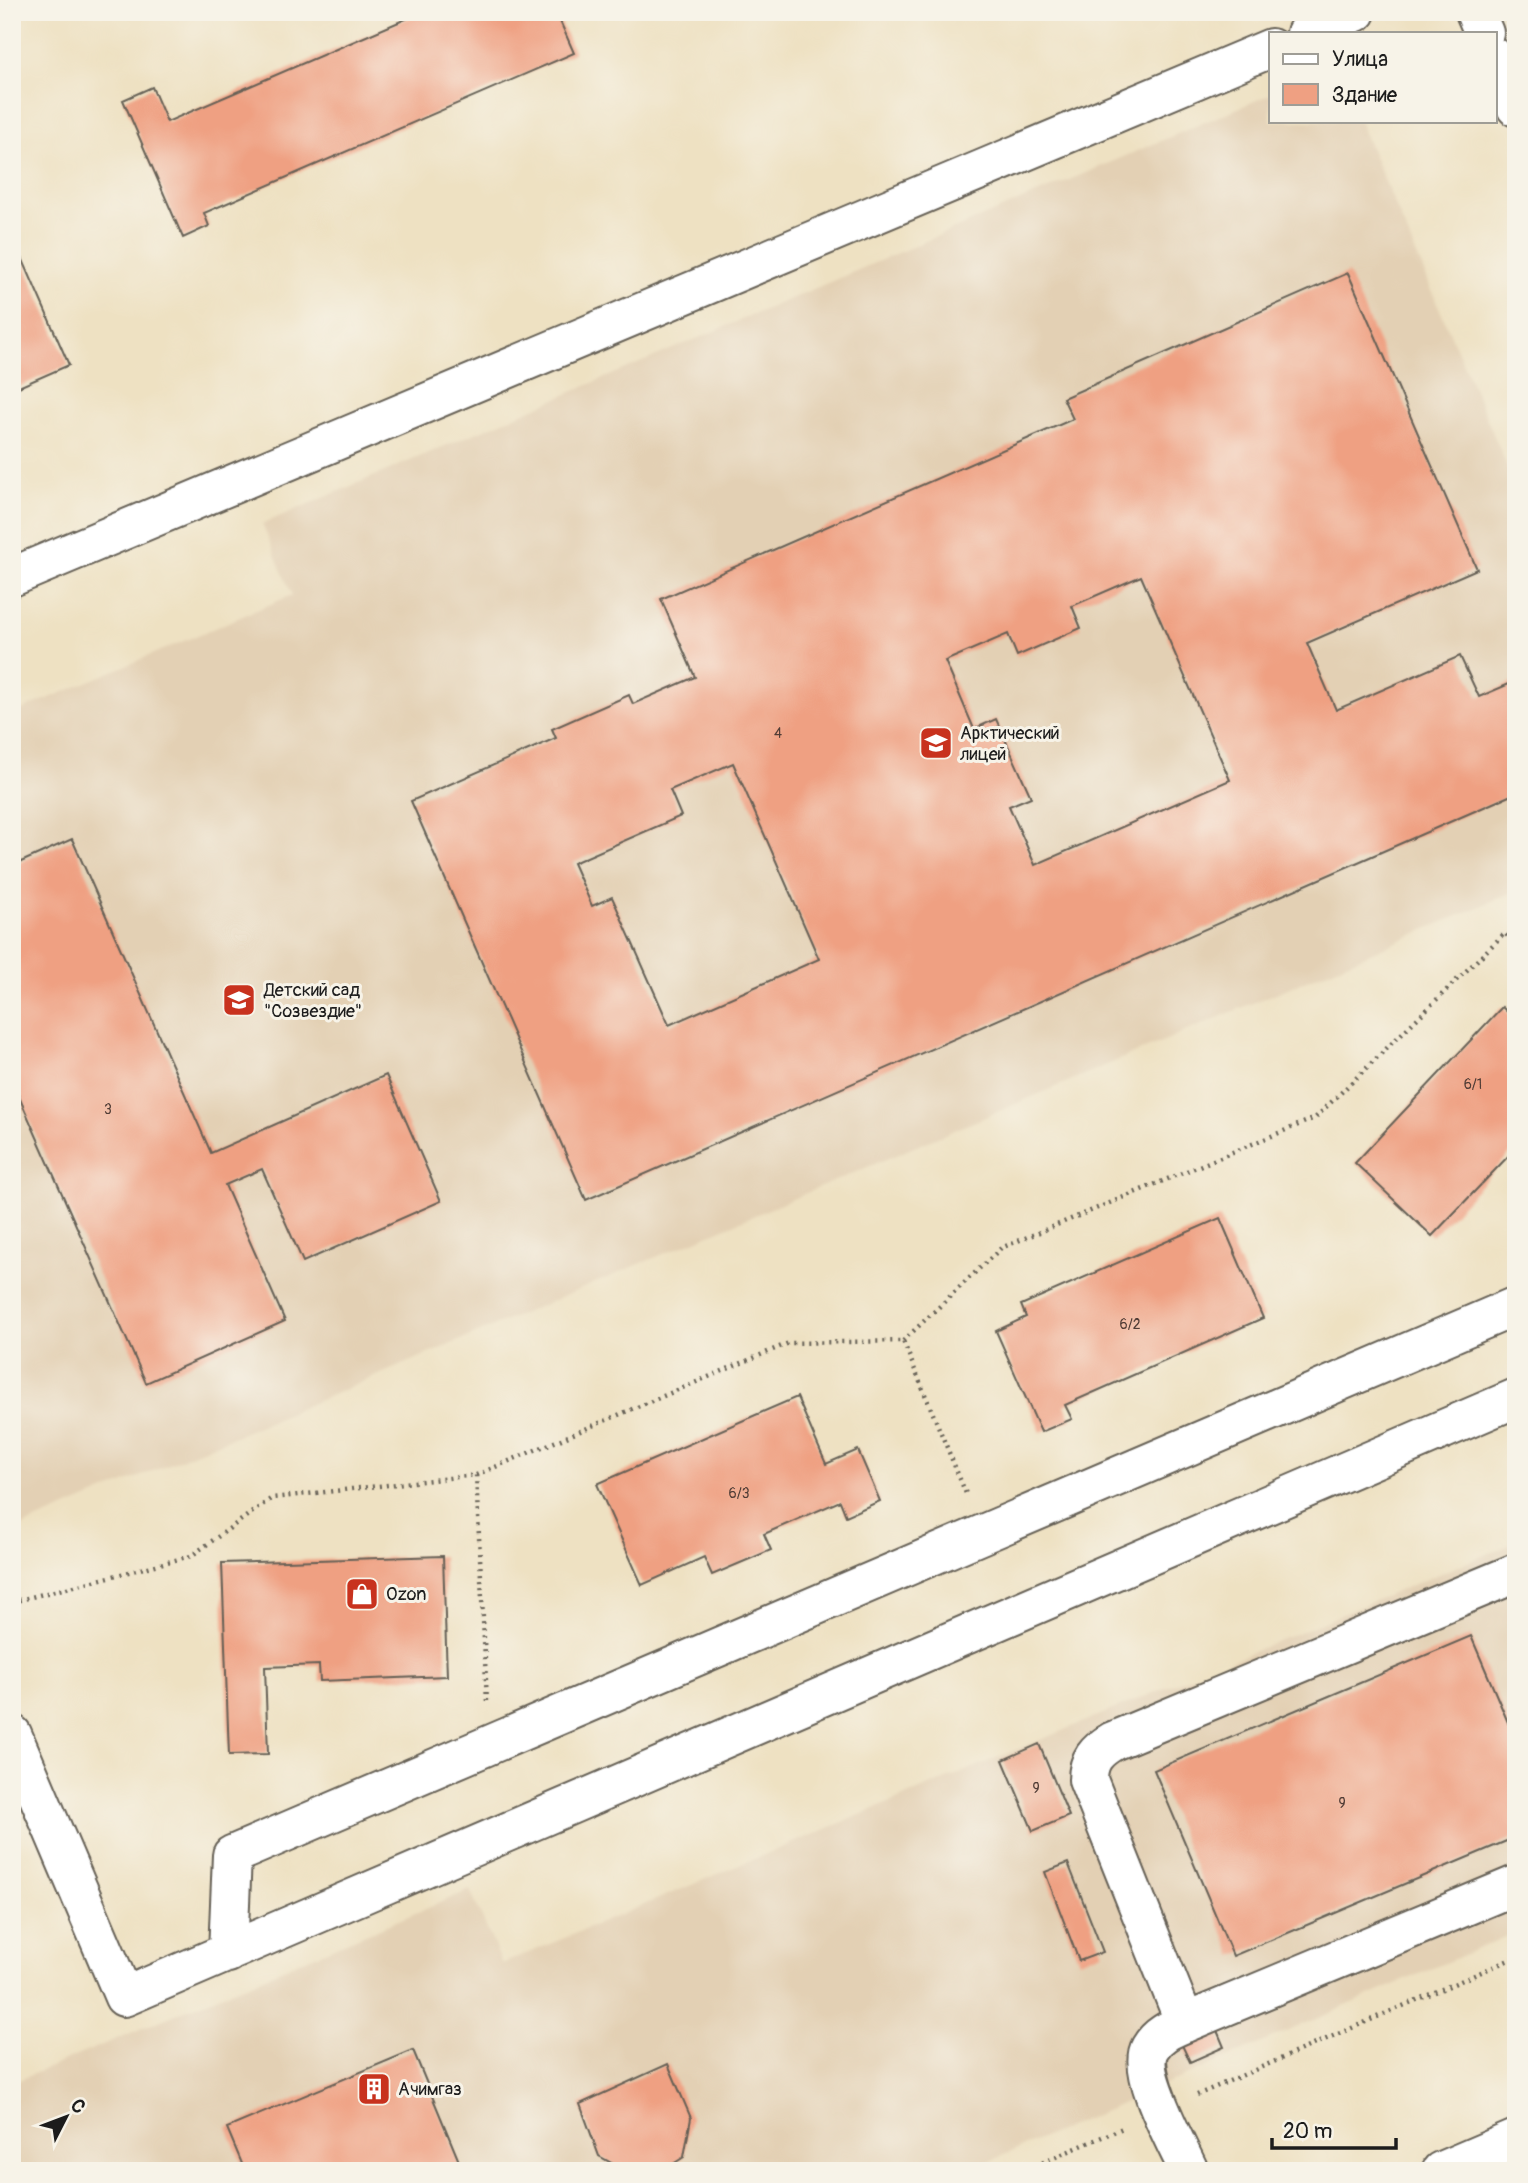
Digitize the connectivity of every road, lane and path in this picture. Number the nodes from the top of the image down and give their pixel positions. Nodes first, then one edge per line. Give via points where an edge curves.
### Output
1 (1356, 12) edge
2 (1475, 12) edge
3 (1308, 32) edge
4 (1484, 32) edge
5 (1269, 49) edge
6 (1496, 60) edge
7 (1516, 107) edge
8 (12, 577) edge
9 (1516, 946) edge
10 (1516, 1306) edge
11 (904, 1341) junction
12 (1516, 1398) edge
13 (476, 1475) junction
14 (983, 1534) junction
15 (1516, 1573) edge
16 (12, 1602) edge
17 (12, 1734) edge
18 (489, 1745) junction
19 (1516, 1885) edge
20 (228, 1952) junction
21 (1516, 1957) edge
22 (1185, 2023) junction
23 (1162, 2110) junction
24 (1516, 2139) edge
25 (1023, 2171) edge
26 (1189, 2171) edge
27 (1441, 2171) edge

1 - 3 main road
2 - 4 main road
5 - 8 main road
6 - 7 main road
9 - 11 path via 1505,933 1315,1118 1001,1248
10 - 14 main road
11 - 13 path via 789,1343
11 - 14 path
12 - 20 main road
13 - 16 path via 272,1499 191,1556
13 - 18 path
14 - 18 main road
15 - 22 main road via 1098,1750 1088,1765 1088,1780
17 - 20 main road via 124,1997
18 - 20 main road via 232,1855
19 - 22 main road
21 - 23 path
22 - 23 main road via 1162,2034 1149,2050 1148,2068
23 - 25 path
23 - 26 main road
24 - 27 main road

